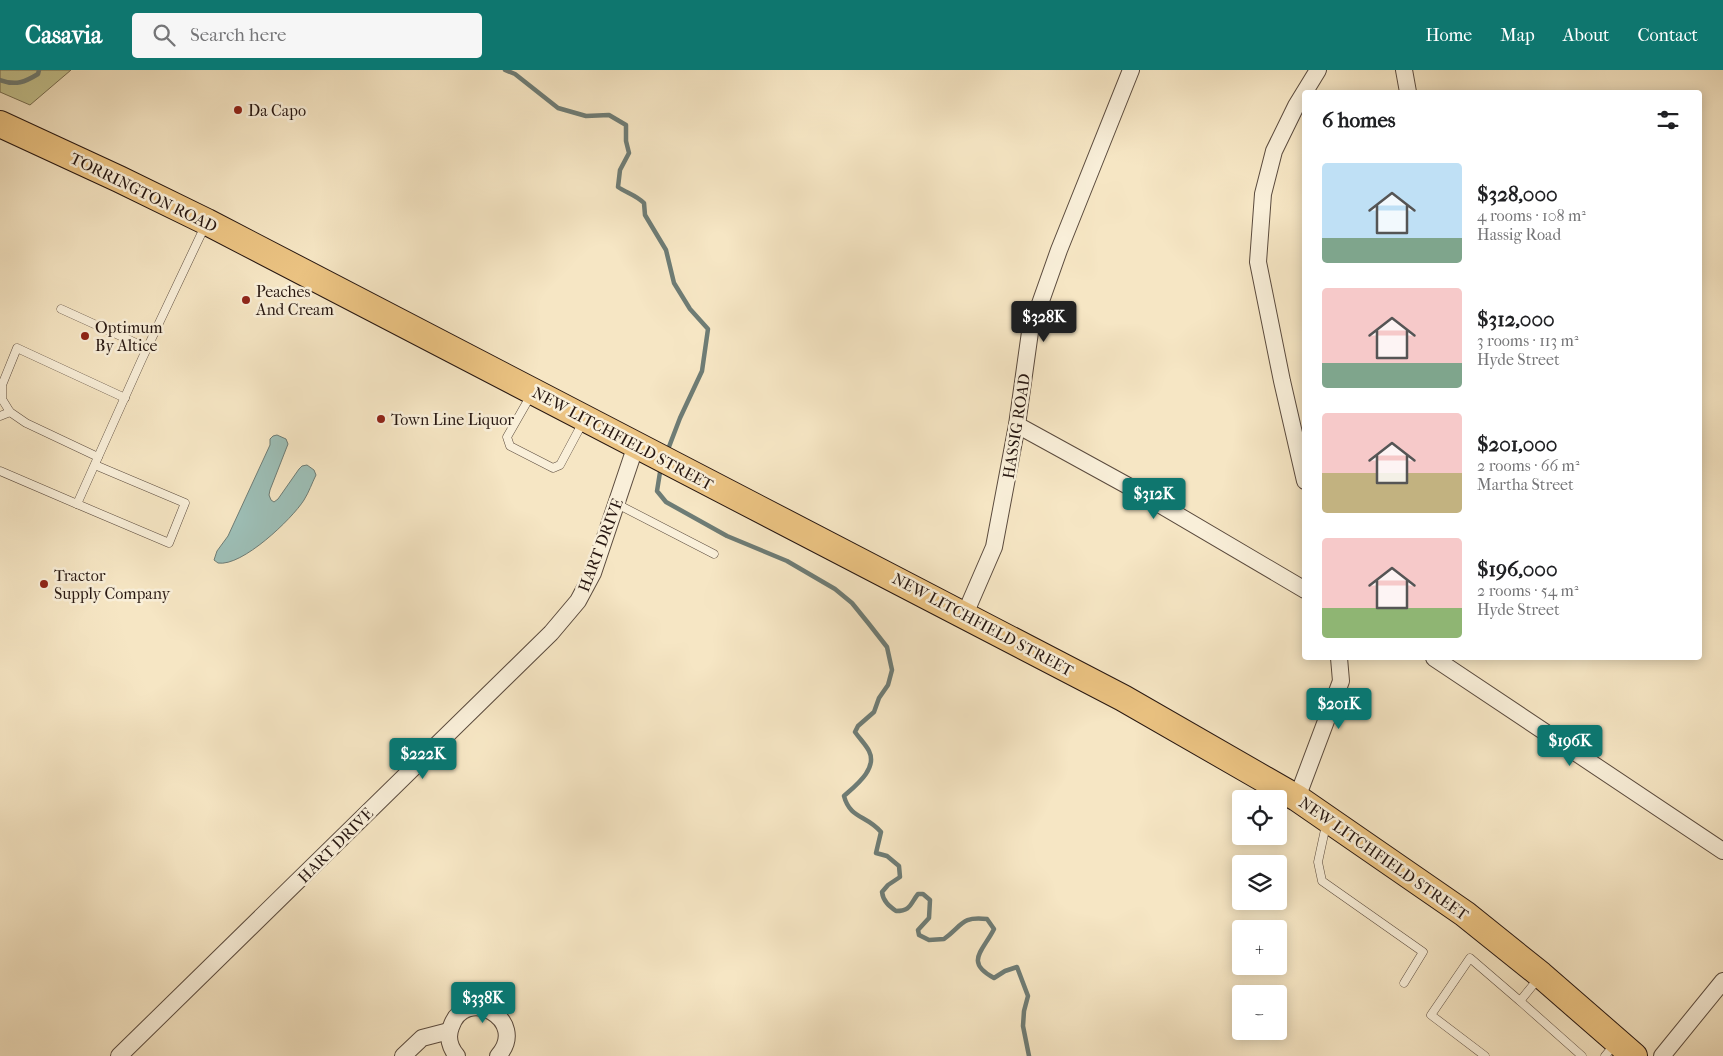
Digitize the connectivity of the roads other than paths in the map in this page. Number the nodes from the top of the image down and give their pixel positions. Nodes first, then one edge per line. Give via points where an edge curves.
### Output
1 (1131, 70) edge
2 (1318, 70) edge
3 (1404, 70) edge
4 (1306, 90) edge
5 (1408, 90) edge
6 (1302, 96) edge
7 (0, 124) edge
8 (207, 222) junction
9 (287, 263) joint
10 (61, 308) dead end
11 (147, 348) junction
12 (533, 391) junction
13 (125, 398) junction
14 (10, 412) junction
15 (0, 416) edge
16 (586, 418) junction
17 (1018, 425) junction
18 (656, 454) junction
19 (98, 457) junction
20 (94, 465) junction
21 (1302, 468) edge
22 (0, 471) edge
23 (77, 504) junction
24 (617, 504) junction
25 (714, 554) dead end
26 (1302, 588) edge
27 (965, 614) junction
28 (1339, 660) edge
29 (1437, 660) edge
30 (1297, 798) junction
31 (1328, 818) junction
32 (1723, 851) edge
33 (1541, 975) junction
34 (1723, 981) edge
35 (1404, 983) dead end
36 (1520, 1001) junction
37 (449, 1031) junction
38 (1619, 1051) edge
39 (119, 1056) edge
40 (403, 1056) edge
41 (457, 1056) edge
42 (498, 1056) edge
43 (1485, 1056) edge
44 (1582, 1056) edge
45 (1662, 1056) edge

1 - 17 street, HASSIG ROAD via 1030,332
2 - 4 street
3 - 5 street
6 - 21 street via 1274,151 1263,194 1258,262
7 - 8 highway, TORRINGTON ROAD
8 - 9 highway, TORRINGTON ROAD
8 - 11 lane
9 - 12 highway, NEW LITCHFIELD STREET
10 - 11 lane
11 - 13 lane
12 - 16 highway, NEW LITCHFIELD STREET
12 - 16 lane via 507,437 510,446 553,468 560,465
13 - 14 lane via 17,348 2,385 2,399
13 - 19 lane
14 - 15 lane
14 - 19 lane via 26,423
16 - 18 highway, NEW LITCHFIELD STREET
17 - 26 street
17 - 27 street, HASSIG ROAD via 994,547
18 - 24 street, HART DRIVE
18 - 27 highway, NEW LITCHFIELD STREET
19 - 20 lane
20 - 23 lane
20 - 23 lane via 185,503 169,543
22 - 23 lane
24 - 25 lane
24 - 39 street, HART DRIVE via 593,573 570,612
27 - 30 highway, NEW LITCHFIELD STREET via 1123,698
28 - 30 street via 1342,681
29 - 32 street
30 - 31 highway, NEW LITCHFIELD STREET
31 - 33 highway, NEW LITCHFIELD STREET via 1465,914
31 - 35 lane via 1318,862 1322,882 1423,952
33 - 36 lane
33 - 38 highway, NEW LITCHFIELD STREET
34 - 45 street
36 - 43 lane via 1470,958 1431,1015
36 - 44 lane
37 - 40 street via 422,1038
37 - 41 street via 450,1045
37 - 42 street via 455,1018 466,1009 480,1007 492,1011 502,1020 506,1032 505,1045

